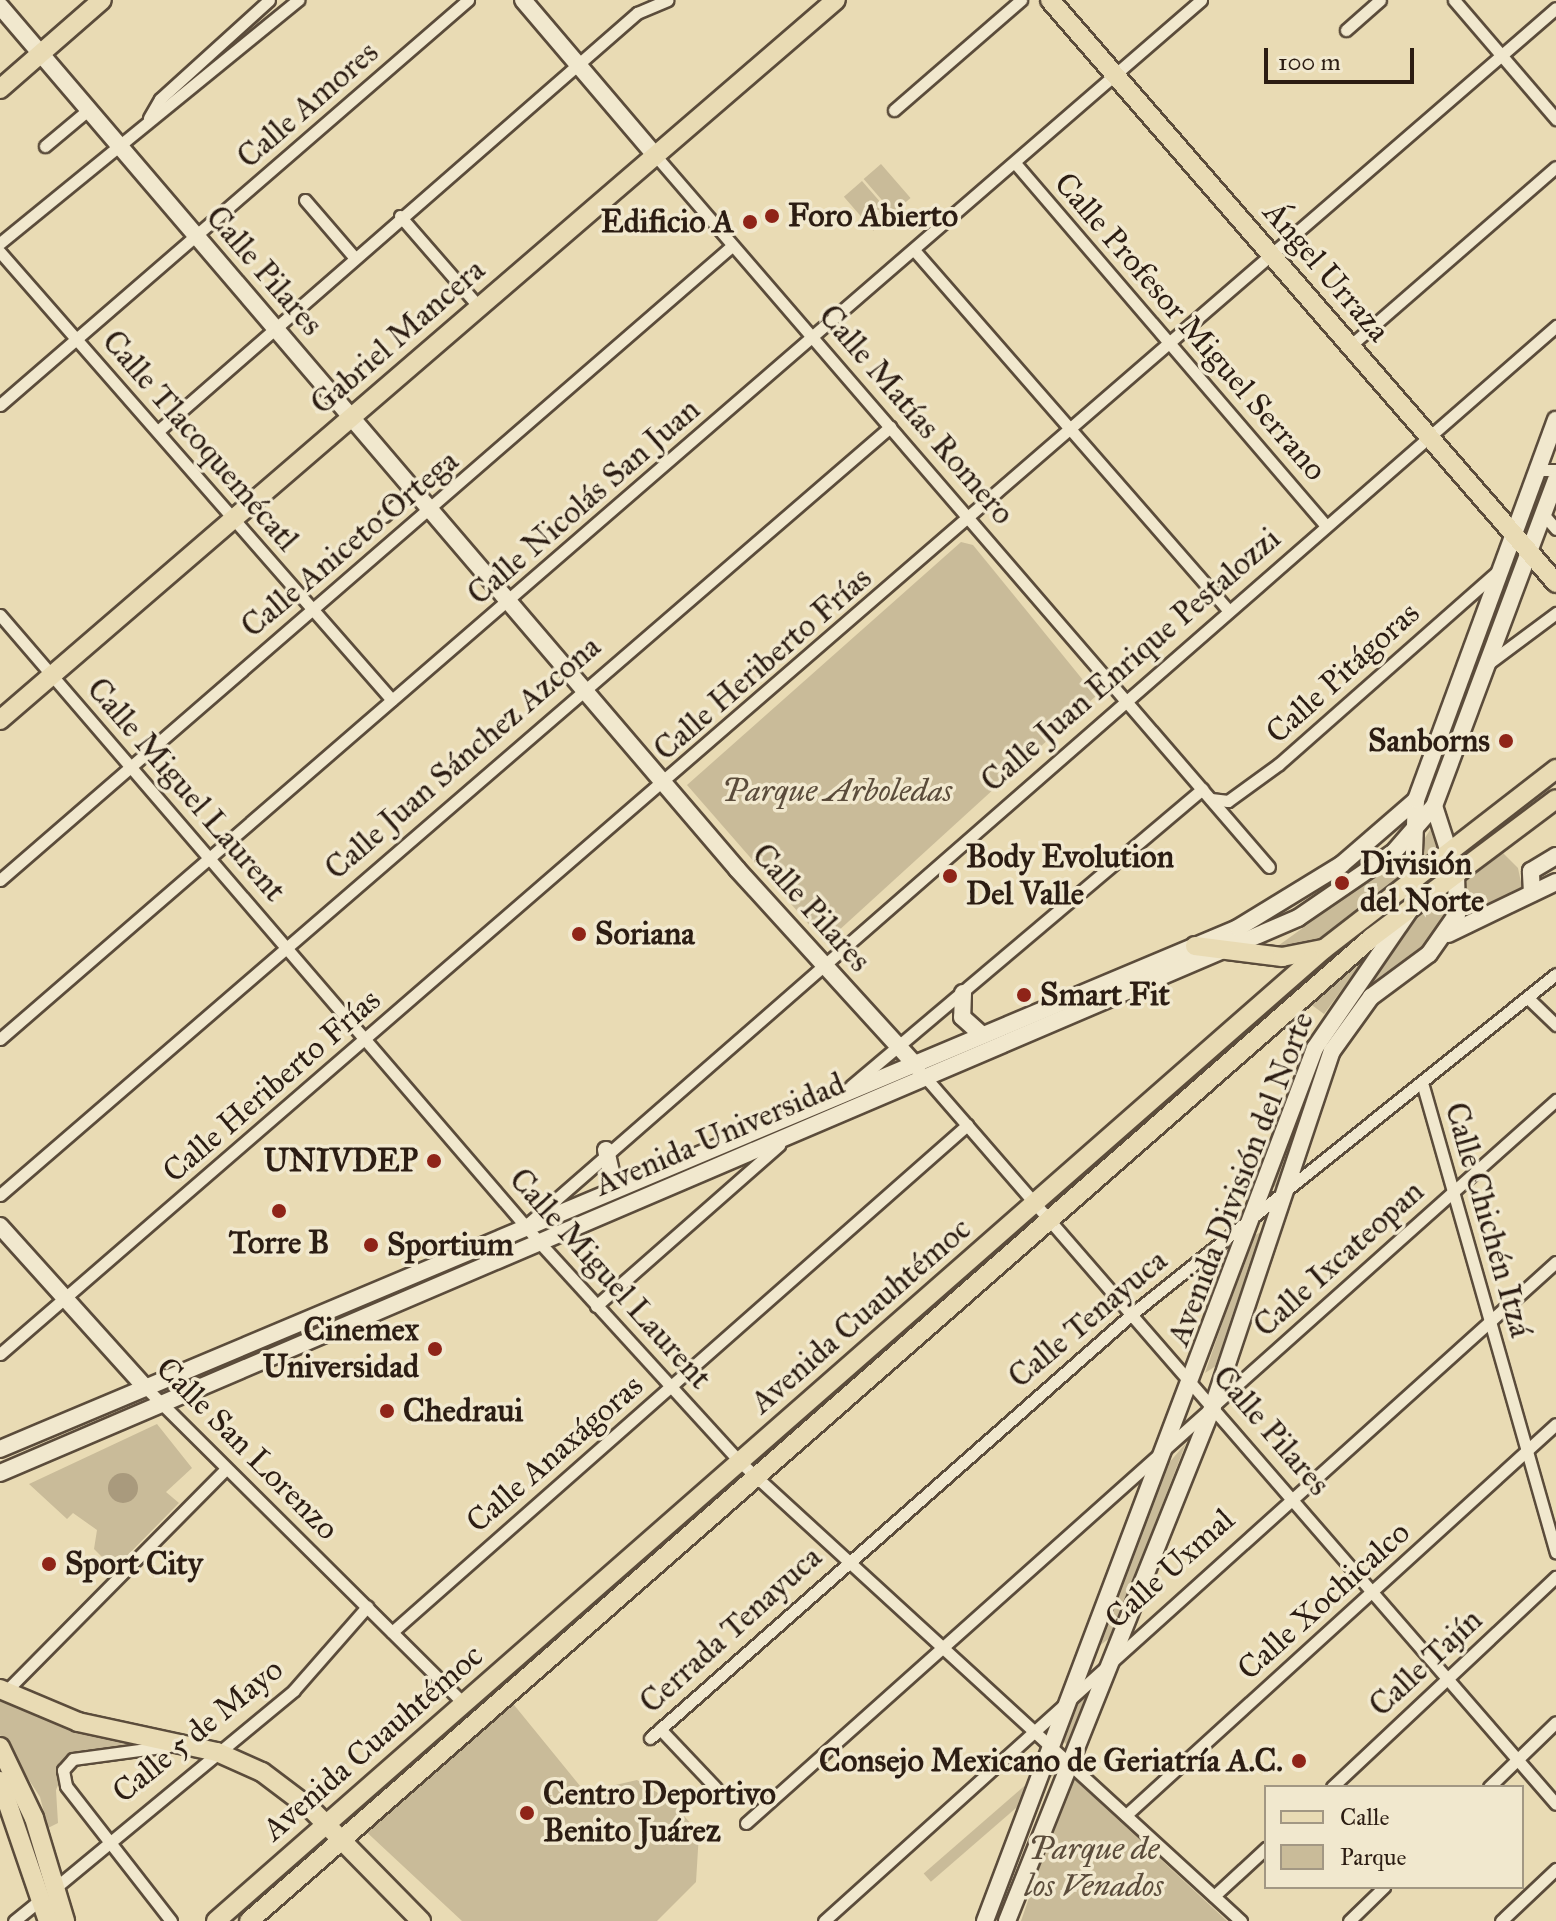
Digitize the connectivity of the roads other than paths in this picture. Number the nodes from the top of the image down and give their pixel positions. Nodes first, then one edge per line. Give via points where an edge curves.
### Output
1 (102, 0) edge
2 (269, 0) edge
3 (298, 0) edge
4 (468, 0) edge
5 (523, 0) edge
6 (641, 0) edge
7 (667, 0) edge
8 (836, 0) edge
9 (1021, 0) edge
10 (1050, 0) edge
11 (1201, 0) edge
12 (1380, 0) edge
13 (1454, 0) edge
14 (0, 6) edge
15 (1556, 8) edge
16 (255, 13) junction
17 (637, 13) junction
18 (267, 26) junction
19 (1346, 30) dead end
20 (40, 54) junction
21 (1502, 56) junction
22 (578, 64) junction
23 (191, 69) junction
24 (1115, 75) junction
25 (203, 82) junction
26 (0, 89) edge
27 (88, 110) junction
28 (894, 110) dead end
29 (149, 118) junction
30 (1556, 119) edge
31 (117, 144) junction
32 (45, 146) dead end
33 (655, 155) junction
34 (1015, 163) junction
35 (1556, 167) edge
36 (305, 200) dead end
37 (400, 216) junction
38 (197, 237) junction
39 (0, 243) edge
40 (732, 246) junction
41 (914, 250) junction
42 (0, 252) edge
43 (1271, 255) junction
44 (354, 257) junction
45 (479, 307) junction
46 (274, 325) junction
47 (1556, 326) edge
48 (810, 336) junction
49 (76, 339) junction
50 (1168, 344) junction
51 (1351, 345) junction
52 (0, 405) edge
53 (352, 417) junction
54 (1556, 420) edge
55 (890, 427) junction
56 (1070, 429) junction
57 (158, 431) junction
58 (1429, 435) junction
59 (1536, 470) junction
60 (1555, 481) edge
61 (1531, 487) junction
62 (415, 489) junction
63 (433, 509) junction
64 (1543, 514) junction
65 (384, 516) dead end
66 (233, 517) junction
67 (969, 517) junction
68 (1325, 525) junction
69 (1556, 529) edge
70 (1515, 534) junction
71 (1529, 550) junction
72 (1501, 567) junction
73 (1556, 583) edge
74 (512, 602) junction
75 (313, 609) junction
76 (1228, 610) junction
77 (1556, 613) edge
78 (0, 615) edge
79 (1485, 666) junction
80 (52, 675) junction
81 (583, 687) junction
82 (1125, 699) junction
83 (392, 700) junction
84 (0, 720) edge
85 (129, 768) junction
86 (1556, 769) edge
87 (665, 784) junction
88 (1202, 789) junction
89 (1211, 799) junction
90 (1556, 799) edge
91 (1416, 800) junction
92 (1434, 806) junction
93 (1417, 831) junction
94 (1450, 850) junction
95 (1556, 856) edge
96 (208, 858) junction
97 (1269, 867) dead end
98 (1418, 873) junction
99 (1456, 874) junction
100 (0, 880) edge
101 (1556, 882) edge
102 (1532, 893) junction
103 (1412, 907) junction
104 (1448, 934) junction
105 (287, 946) junction
106 (1195, 946) junction
107 (1324, 949) junction
108 (1226, 952) junction
109 (822, 961) junction
110 (1556, 974) edge
111 (963, 993) junction
112 (1528, 998) junction
113 (1556, 1025) edge
114 (980, 1033) junction
115 (0, 1039) edge
116 (367, 1039) junction
117 (899, 1047) junction
118 (912, 1061) junction
119 (926, 1078) junction
120 (1423, 1086) junction
121 (847, 1090) junction
122 (1556, 1100) edge
123 (967, 1125) junction
124 (792, 1134) junction
125 (606, 1150) junction
126 (627, 1184) junction
127 (1288, 1190) junction
128 (1452, 1193) junction
129 (0, 1195) edge
130 (1037, 1202) junction
131 (1052, 1218) junction
132 (1251, 1222) junction
133 (0, 1226) edge
134 (526, 1226) junction
135 (540, 1243) junction
136 (1556, 1262) edge
137 (64, 1300) junction
138 (596, 1306) junction
139 (1133, 1313) junction
140 (1488, 1322) junction
141 (0, 1354) edge
142 (1193, 1382) junction
143 (671, 1387) junction
144 (146, 1388) junction
145 (159, 1404) junction
146 (1213, 1406) junction
147 (1556, 1424) edge
148 (0, 1449) edge
149 (1527, 1449) junction
150 (1166, 1451) junction
151 (739, 1461) junction
152 (225, 1470) junction
153 (0, 1473) edge
154 (755, 1478) junction
155 (1291, 1497) junction
156 (1556, 1552) edge
157 (847, 1561) junction
158 (1556, 1577) edge
159 (1374, 1593) junction
160 (367, 1607) junction
161 (392, 1632) junction
162 (941, 1648) junction
163 (1114, 1653) junction
164 (1448, 1679) junction
165 (2, 1690) edge
166 (1073, 1694) junction
167 (463, 1703) junction
168 (1556, 1722) edge
169 (660, 1729) junction
170 (1032, 1730) junction
171 (650, 1738) dead end
172 (182, 1745) junction
173 (0, 1747) edge
174 (1051, 1748) junction
175 (217, 1752) junction
176 (0, 1757) edge
177 (1518, 1760) junction
178 (1068, 1762) junction
179 (8, 1784) edge
180 (1334, 1785) edge
181 (1491, 1785) edge
182 (716, 1788) dead end
183 (1556, 1804) edge
184 (1126, 1815) junction
185 (746, 1823) dead end
186 (326, 1824) junction
187 (106, 1839) junction
188 (342, 1839) junction
189 (1264, 1850) edge
190 (1556, 1869) edge
191 (1382, 1889) edge
192 (48, 1894) junction
193 (1214, 1896) junction
194 (220, 1920) edge
195 (14, 1921) edge
196 (48, 1921) edge
197 (65, 1921) edge
198 (171, 1921) edge
199 (249, 1921) edge
200 (421, 1921) edge
201 (824, 1921) edge
202 (985, 1921) edge
203 (1007, 1921) edge
204 (1241, 1921) edge
205 (1349, 1921) edge
206 (1501, 1921) edge

1 - 20 main road
2 - 16 street
3 - 18 street
4 - 38 street, Calle Amores
5 - 22 main road, Calle Matías Romero
6 - 17 street
7 - 17 street
8 - 33 main road, Gabriel Mancera
9 - 28 street
10 - 24 main road, Ángel Urraza
11 - 24 street, Calle Nicolás San Juan
12 - 19 street
13 - 21 street
14 - 20 main road, Calle Pilares
15 - 21 street, Calle Heriberto Frías
16 - 18 street
16 - 23 street
17 - 22 street
18 - 25 street
20 - 26 main road
20 - 27 main road, Calle Pilares
21 - 30 street
21 - 43 street, Calle Heriberto Frías
22 - 33 main road, Calle Matías Romero
22 - 37 street
23 - 25 street
23 - 29 street
24 - 34 street, Calle Nicolás San Juan
24 - 43 main road, Ángel Urraza
25 - 29 street
27 - 31 main road, Calle Pilares
27 - 32 street
29 - 31 street
31 - 38 main road, Calle Pilares
31 - 39 street
33 - 40 street, Calle Matías Romero
33 - 45 main road, Gabriel Mancera
34 - 41 street, Calle Nicolás San Juan
34 - 50 street, Calle Profesor Miguel Serrano
35 - 51 street
36 - 44 street
37 - 44 street
37 - 45 street
38 - 46 main road, Calle Pilares
38 - 49 street, Calle Amores
40 - 48 street, Calle Matías Romero
40 - 63 street, Calle Aniceto Ortega
41 - 48 street, Calle Nicolás San Juan
41 - 56 street
42 - 49 street, Calle Tlacoquemécatl
43 - 50 street, Calle Heriberto Frías
43 - 51 main road, Ángel Urraza
44 - 46 street
45 - 53 main road, Gabriel Mancera
46 - 53 main road, Calle Pilares
46 - 57 street
47 - 58 street, Calle Juan Enrique Pestalozzi
48 - 55 street, Calle Matías Romero
48 - 74 street, Calle Nicolás San Juan
49 - 52 street, Calle Amores
49 - 57 street, Calle Tlacoquemécatl
50 - 56 street, Calle Heriberto Frías
50 - 68 street, Calle Profesor Miguel Serrano
51 - 58 main road, Ángel Urraza
53 - 62 main road, Calle Pilares
53 - 66 main road, Gabriel Mancera
54 - 59 main road, Avenida División del Norte
55 - 67 street, Calle Matías Romero
55 - 81 street, Calle Juan Sánchez Azcona
56 - 67 street, Calle Heriberto Frías
56 - 76 street
57 - 66 street, Calle Tlacoquemécatl
58 - 68 street, Calle Juan Enrique Pestalozzi
58 - 70 main road, Ángel Urraza
59 - 60 street
59 - 61 main road, Avenida División del Norte
60 - 61 street
60 - 64 main road
61 - 70 main road, Avenida División del Norte
62 - 63 main road, Calle Pilares
62 - 65 street
63 - 74 main road, Calle Pilares
63 - 75 street, Calle Aniceto Ortega
64 - 69 street
64 - 71 main road
66 - 75 street, Calle Tlacoquemécatl
66 - 80 main road, Gabriel Mancera
67 - 82 street, Calle Matías Romero
67 - 87 street, Calle Heriberto Frías
68 - 76 street, Calle Juan Enrique Pestalozzi
70 - 71 main road, Ángel Urraza
70 - 72 main road, Avenida División del Norte
71 - 73 main road, Ángel Urraza
71 - 79 main road
72 - 89 street, Calle Pitágoras via 1279,764 1228,801
72 - 91 main road, Avenida División del Norte
74 - 81 main road, Calle Pilares
74 - 83 street, Calle Nicolás San Juan
75 - 83 street, Calle Tlacoquemécatl
75 - 85 street, Calle Aniceto Ortega
76 - 82 street, Calle Juan Enrique Pestalozzi
77 - 79 street
78 - 80 street, Calle Miguel Laurent
79 - 92 main road
80 - 84 main road, Gabriel Mancera
80 - 85 street, Calle Miguel Laurent
81 - 87 main road, Calle Pilares
81 - 105 street, Calle Juan Sánchez Azcona
82 - 88 street, Calle Matías Romero
82 - 109 street, Calle Juan Enrique Pestalozzi
83 - 96 street, Calle Nicolás San Juan
85 - 96 street, Calle Miguel Laurent
85 - 100 street, Calle Aniceto Ortega
86 - 94 main road, Avenida Cuauhtémoc
87 - 109 main road, Calle Pilares
87 - 116 street, Calle Heriberto Frías
88 - 89 street, Calle Matías Romero
88 - 111 street
89 - 97 street, Calle Matías Romero
90 - 99 main road, Avenida Cuauhtémoc
91 - 93 main road, Avenida División del Norte
91 - 106 main road, Avenida Universidad via 1381,836 1308,887
92 - 93 main road, Avenida Universidad
92 - 94 main road
93 - 98 main road, Avenida División del Norte
93 - 108 main road, Avenida Universidad via 1298,918
94 - 98 main road, Avenida Cuauhtémoc
94 - 99 main road
95 - 102 main road via 1531,871
96 - 105 street, Calle Miguel Laurent
96 - 115 street, Calle Nicolás San Juan
98 - 103 main road, Avenida División del Norte
98 - 107 main road, Avenida Cuauhtémoc
99 - 103 main road, Avenida Cuauhtémoc
99 - 104 main road via 1457,914
101 - 102 main road
102 - 104 main road
103 - 131 main road, Avenida Cuauhtémoc
103 - 132 main road, Avenida División del Norte via 1315,1048
104 - 127 main road, Avenida División del Norte via 1347,1024
105 - 116 street, Calle Miguel Laurent
105 - 129 street, Calle Juan Sánchez Azcona
106 - 108 main road
106 - 114 main road, Avenida Universidad
107 - 108 main road via 1282,957
107 - 130 main road, Avenida Cuauhtémoc
108 - 119 main road, Avenida Universidad
109 - 117 main road, Calle Pilares
109 - 125 street, Calle Juan Enrique Pestalozzi
110 - 112 street, Calle Tenayuca
111 - 114 main road via 962,1017
111 - 117 street
112 - 113 street
112 - 120 street, Calle Tenayuca
114 - 118 main road, Avenida Universidad
116 - 134 street, Calle Miguel Laurent
116 - 137 street, Calle Heriberto Frías
117 - 118 main road, Calle Pilares
117 - 121 street
118 - 119 main road, Calle Pilares
118 - 121 main road, Avenida Universidad
119 - 123 street, Calle Pilares
119 - 124 main road, Avenida Universidad
120 - 127 street, Calle Tenayuca
120 - 128 street, Calle Chichén Itzá
121 - 126 main road, Avenida Universidad
122 - 128 street, Calle Ixcateopan
123 - 130 street, Calle Pilares
123 - 143 street, Calle Anaxágoras
124 - 135 main road, Avenida Universidad
124 - 138 street
125 - 126 main road via 612,1175
125 - 134 street, Calle Juan Enrique Pestalozzi
126 - 134 main road, Avenida Universidad
127 - 132 street, Calle Tenayuca
127 - 146 main road, Avenida División del Norte
128 - 140 street, Calle Chichén Itzá
128 - 146 street, Calle Ixcateopan
130 - 131 street, Calle Pilares
130 - 151 main road, Avenida Cuauhtémoc
131 - 139 street, Calle Pilares
131 - 154 main road, Avenida Cuauhtémoc
132 - 139 street, Calle Tenayuca
132 - 142 main road, Avenida División del Norte
133 - 137 main road, Calle San Lorenzo
134 - 135 street, Calle Miguel Laurent
134 - 144 main road, Avenida Universidad
135 - 138 street, Calle Miguel Laurent
135 - 145 main road, Avenida Universidad
136 - 140 street, Calle Uxmal
137 - 141 street, Calle Heriberto Frías
137 - 144 main road, Calle San Lorenzo
138 - 143 street, Calle Miguel Laurent
139 - 142 street, Calle Pilares
139 - 157 street, Calle Tenayuca
140 - 149 street, Calle Chichén Itzá
140 - 155 street, Calle Uxmal
142 - 146 street, Calle Pilares
142 - 150 main road, Avenida División del Norte
143 - 151 street, Calle Miguel Laurent
143 - 161 street, Calle Anaxágoras
144 - 145 street, Calle San Lorenzo
144 - 148 main road, Avenida Universidad
145 - 152 street, Calle San Lorenzo
145 - 153 main road, Avenida Universidad
146 - 150 street, Calle Ixcateopan
146 - 155 street, Calle Pilares
146 - 163 main road, Avenida División del Norte
147 - 149 street, Calle Xochicalco
149 - 156 street, Calle Chichén Itzá
149 - 159 street, Calle Xochicalco
150 - 162 street, Calle Ixcateopan
150 - 166 main road, Avenida División del Norte
151 - 154 street, Calle Miguel Laurent
151 - 167 main road, Avenida Cuauhtémoc
152 - 160 street, Calle San Lorenzo
152 - 165 street
154 - 157 street, Calle Miguel Laurent
154 - 188 main road, Avenida Cuauhtémoc
155 - 159 street, Calle Pilares
155 - 163 street, Calle Uxmal
157 - 162 street, Calle Miguel Laurent
157 - 169 street, Cerrada Tenayuca
158 - 164 street, Calle Tajín
159 - 164 street, Calle Pilares
159 - 184 street, Calle Xochicalco
160 - 161 street, Calle San Lorenzo
160 - 175 street, Calle 5 de Mayo via 294,1690
161 - 167 street, Calle San Lorenzo
162 - 170 street, Calle Miguel Laurent
162 - 185 street, Calle Ixcateopan
163 - 166 street, Calle Uxmal
163 - 178 main road, Avenida División del Norte
164 - 177 street, Calle Pilares
164 - 180 street, Calle Tajín
165 - 172 main road via 78,1722
166 - 170 street, Calle Uxmal
166 - 174 main road, Avenida División del Norte
167 - 186 main road, Avenida Cuauhtémoc
168 - 177 street
169 - 171 street, Cerrada Tenayuca
169 - 182 street
170 - 174 street, Calle Miguel Laurent
170 - 201 street, Calle Uxmal
172 - 175 main road
172 - 187 street via 73,1759 63,1770 66,1786
173 - 179 main road
174 - 178 street, Calle Miguel Laurent
174 - 202 main road, Avenida División del Norte
175 - 186 main road via 272,1779
175 - 187 street, Calle 5 de Mayo
176 - 179 main road
177 - 181 street
177 - 183 street, Calle Pilares
178 - 184 street, Calle Miguel Laurent
178 - 203 main road, Avenida División del Norte
179 - 192 main road
184 - 193 street, Calle Miguel Laurent
186 - 188 main road
186 - 194 main road, Avenida Cuauhtémoc
187 - 192 street, Calle 5 de Mayo
187 - 198 street
188 - 199 main road, Avenida Cuauhtémoc
188 - 200 main road
189 - 193 street
190 - 206 street
191 - 205 street
192 - 195 street, Calle 5 de Mayo
192 - 196 main road
192 - 197 main road
193 - 204 street, Calle Miguel Laurent

